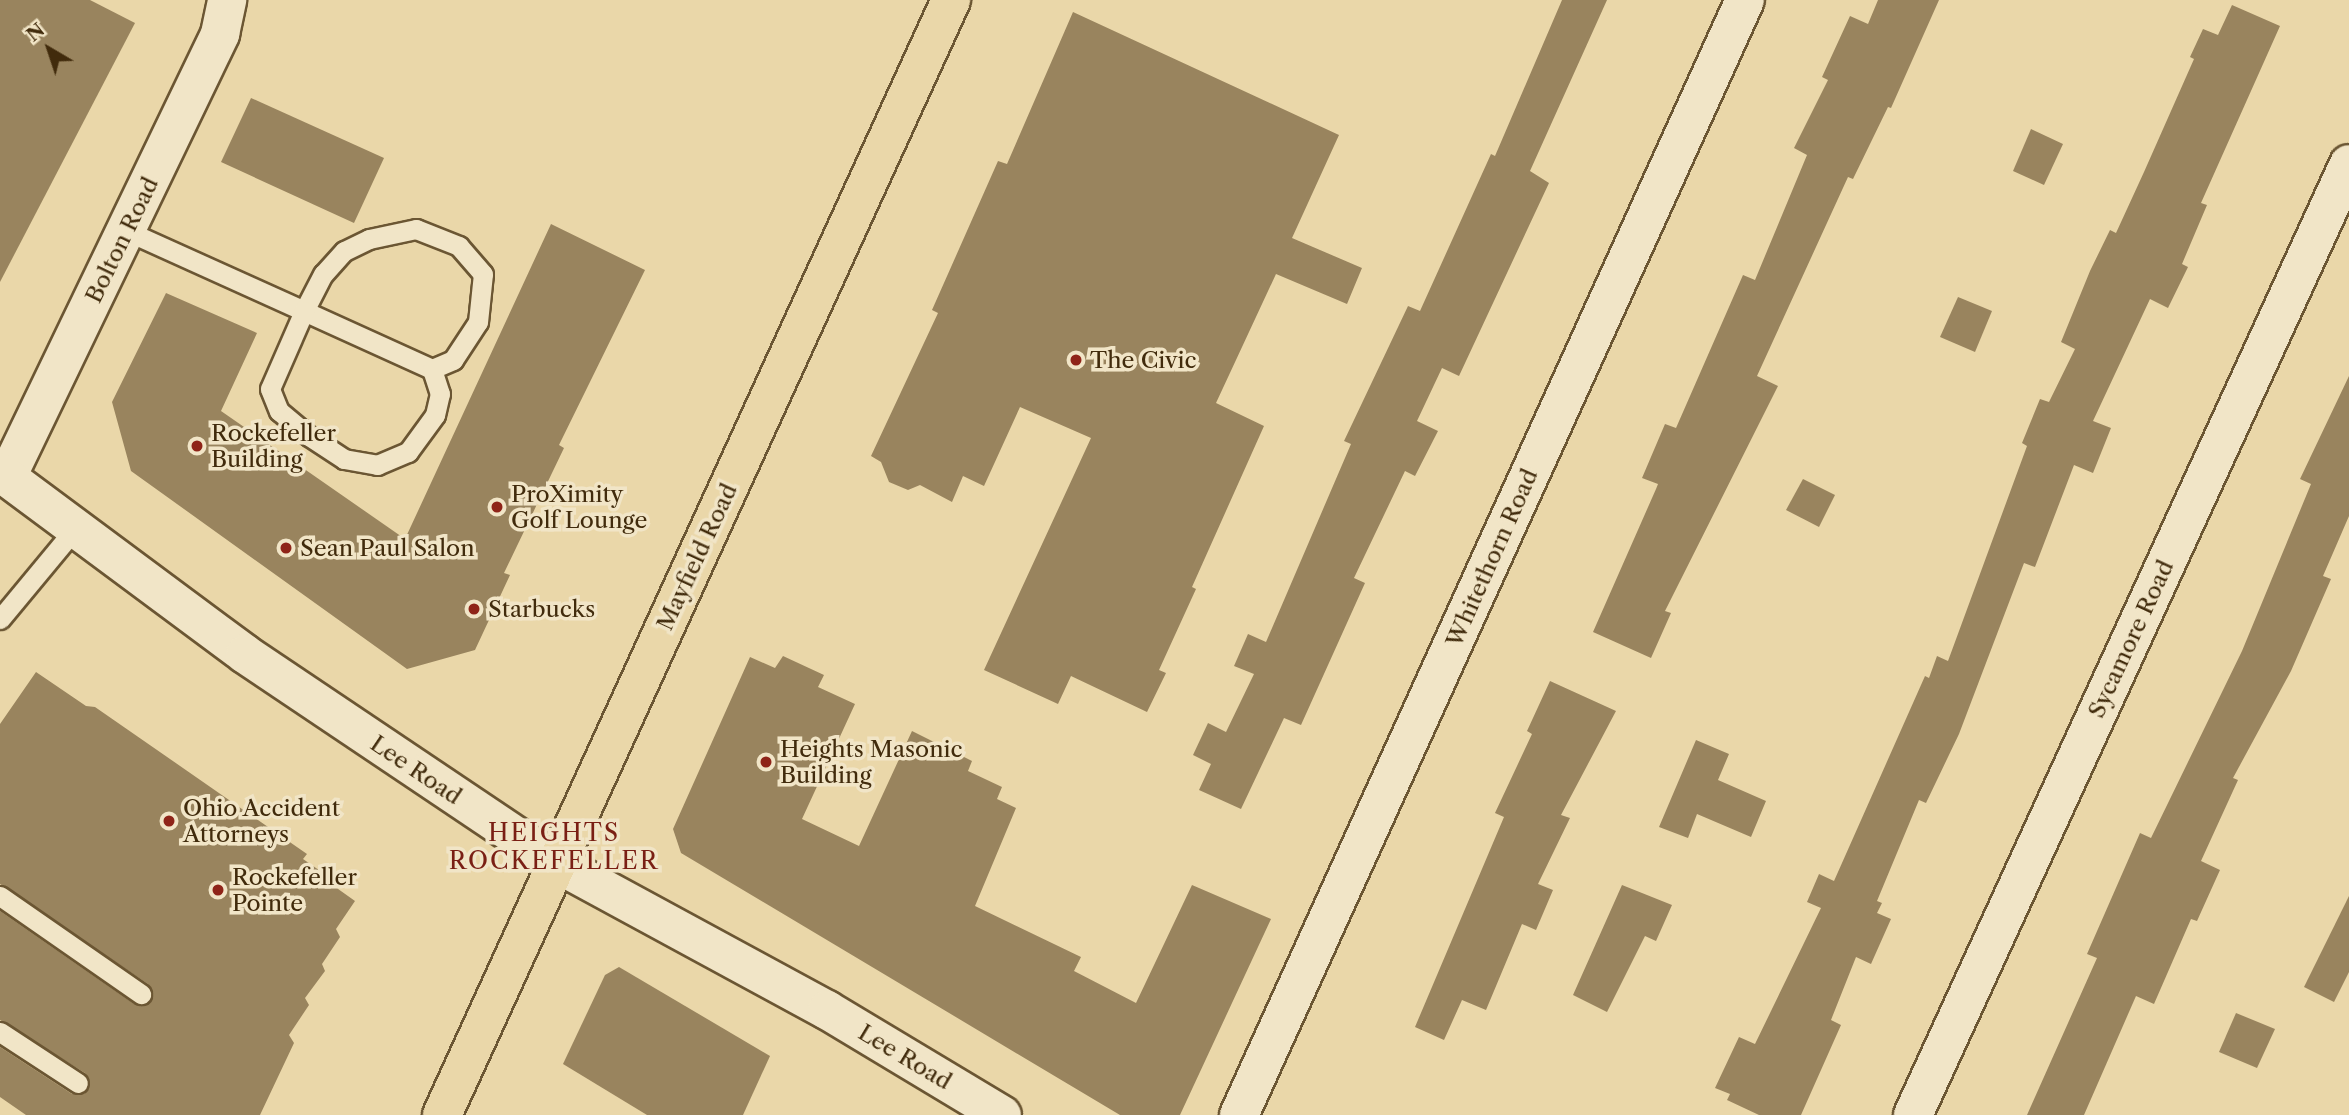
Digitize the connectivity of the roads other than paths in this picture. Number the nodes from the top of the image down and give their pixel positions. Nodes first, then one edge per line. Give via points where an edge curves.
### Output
1 (227, 0) edge
2 (951, 0) edge
3 (1745, 0) edge
4 (2349, 164) edge
5 (127, 230) junction
6 (304, 311) junction
7 (432, 369) junction
8 (3, 474) edge
9 (74, 530) junction
10 (0, 619) edge
11 (556, 863) junction
12 (0, 896) edge
13 (141, 995) dead end
14 (0, 1032) edge
15 (78, 1083) dead end
16 (442, 1115) edge
17 (1002, 1115) edge
18 (1238, 1115) edge
19 (1913, 1115) edge

1 - 5 street, Bolton Road via 220,34
2 - 11 main road, Mayfield Road
3 - 18 street, Whitethorn Road
4 - 19 street, Sycamore Road
5 - 6 lane
5 - 8 street, Bolton Road
6 - 7 lane
6 - 7 lane via 330,266 344,251 369,239 416,229 459,246 483,274 478,323 453,360
6 - 7 lane via 270,389 279,411 344,459 377,465 408,452 435,415 440,394
8 - 9 street, Lee Road
9 - 10 lane
9 - 11 street, Lee Road via 245,654
11 - 16 main road, Mayfield Road
11 - 17 street, Lee Road via 827,1010
12 - 13 lane
14 - 15 lane

